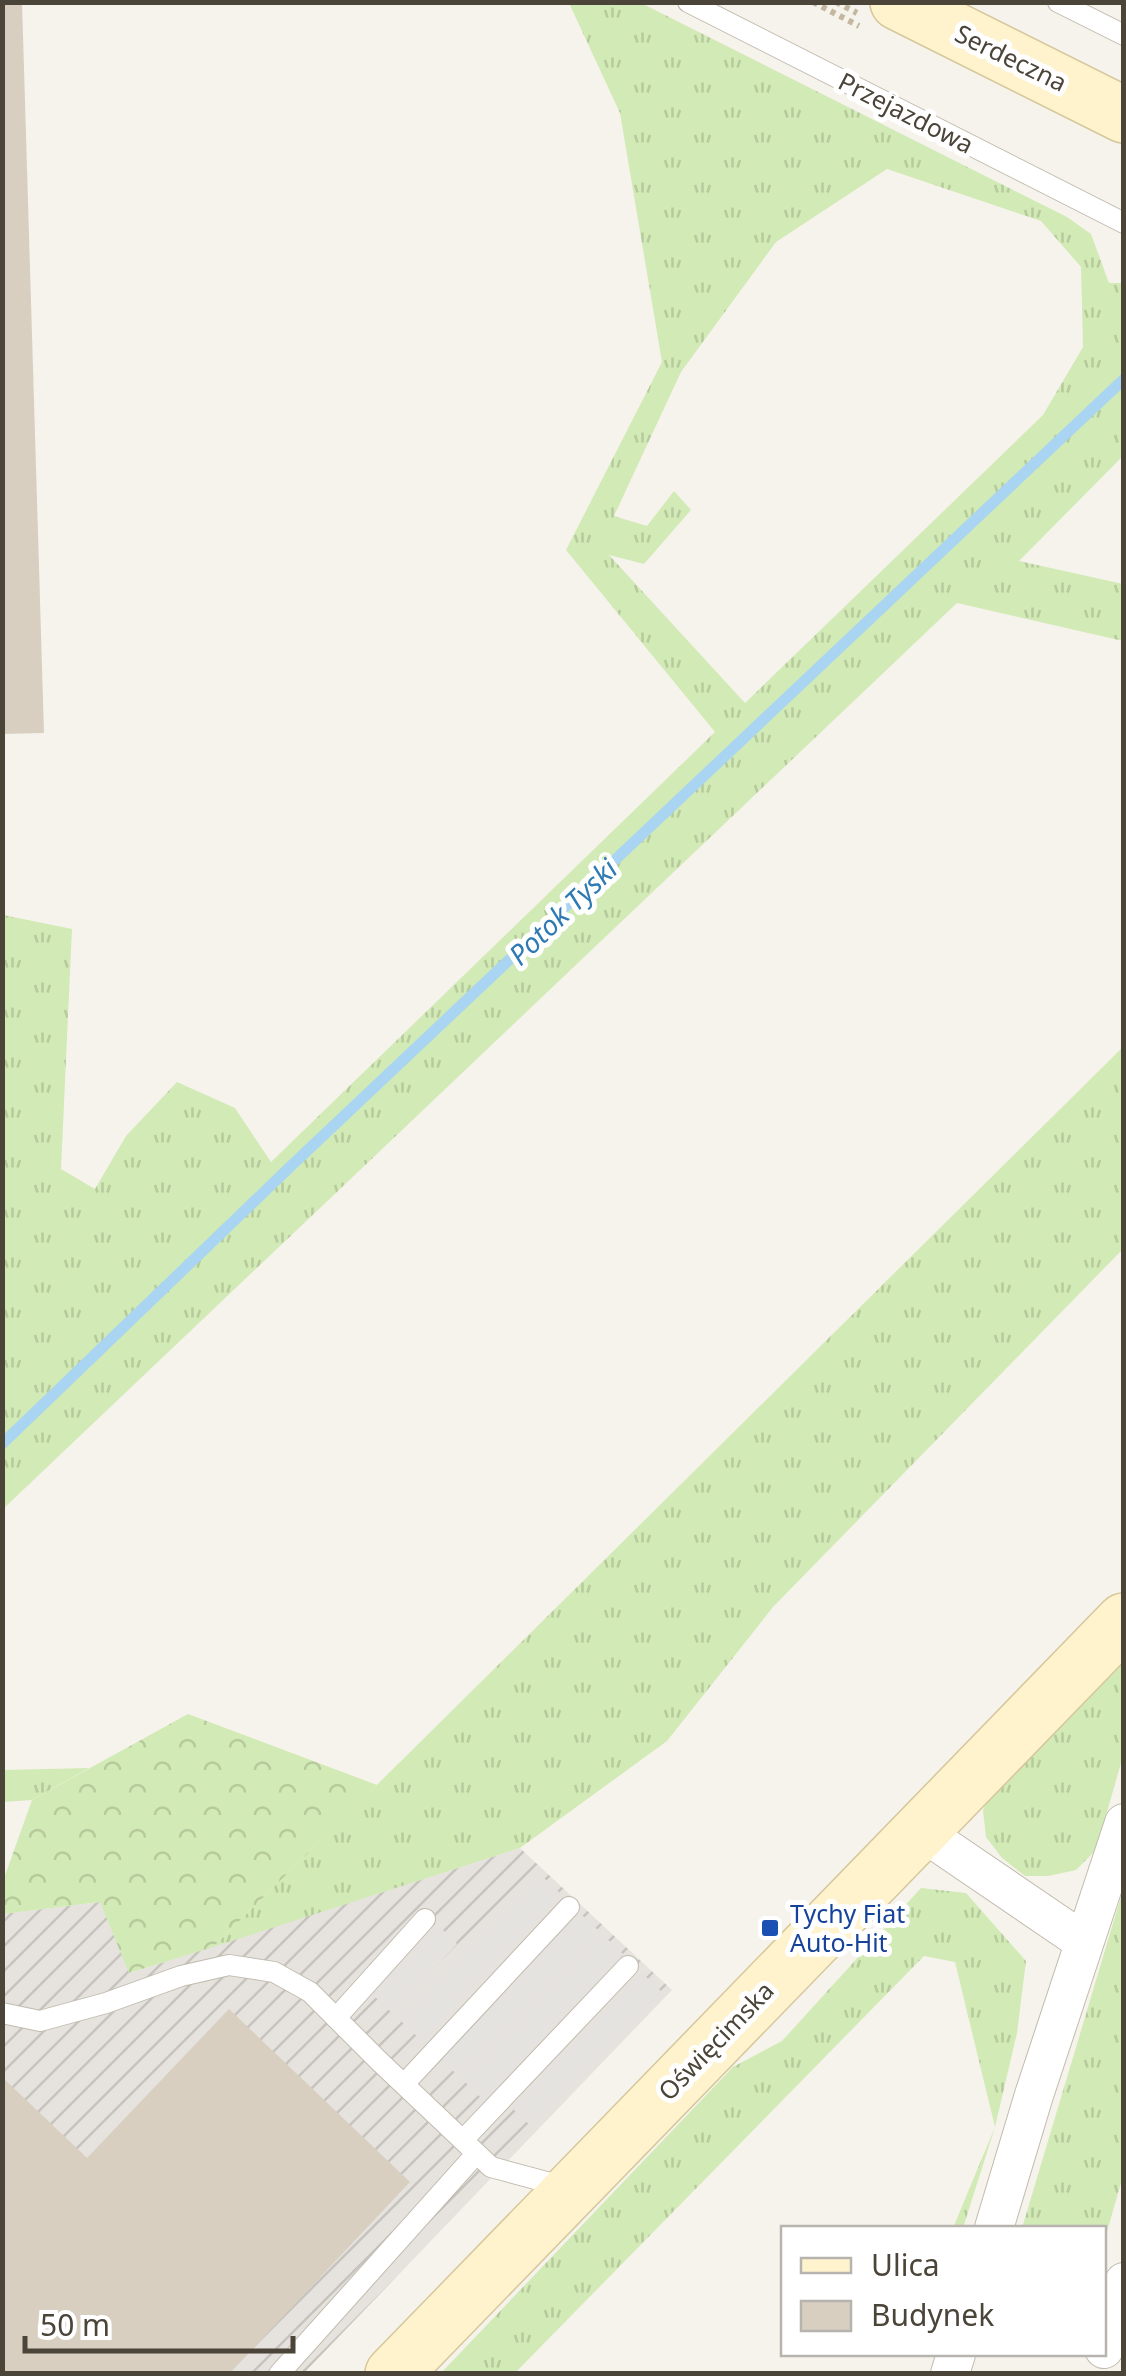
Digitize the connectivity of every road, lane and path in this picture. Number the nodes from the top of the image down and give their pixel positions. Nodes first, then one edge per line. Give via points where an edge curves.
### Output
1 (688, 2) edge
2 (898, 2) edge
3 (1058, 2) edge
4 (1124, 35) edge
5 (1124, 114) edge
6 (1124, 223) edge
7 (1124, 1621) edge
8 (1124, 1823) edge
9 (921, 1831) junction
10 (568, 1907) dead end
11 (425, 1919) dead end
12 (1084, 1942) junction
13 (628, 1966) dead end
14 (2, 2013) edge
15 (336, 2018) junction
16 (404, 2084) junction
17 (470, 2147) junction
18 (572, 2189) junction
19 (995, 2226) edge
20 (1124, 2282) edge
21 (1106, 2347) edge
22 (280, 2374) edge
23 (392, 2374) edge

1 - 6 lane, Przejazdowa
2 - 5 street, Serdeczna
3 - 4 lane
7 - 9 street, Oświęcimska
8 - 12 street
9 - 12 street
9 - 18 street, Oświęcimska
10 - 16 lane
11 - 15 lane
12 - 19 street
13 - 17 lane
14 - 15 lane via 40,2022 229,1965 274,1972 310,1992
15 - 16 lane
16 - 17 lane
17 - 18 lane via 491,2167
17 - 22 lane
18 - 23 street, Oświęcimska
20 - 21 street

